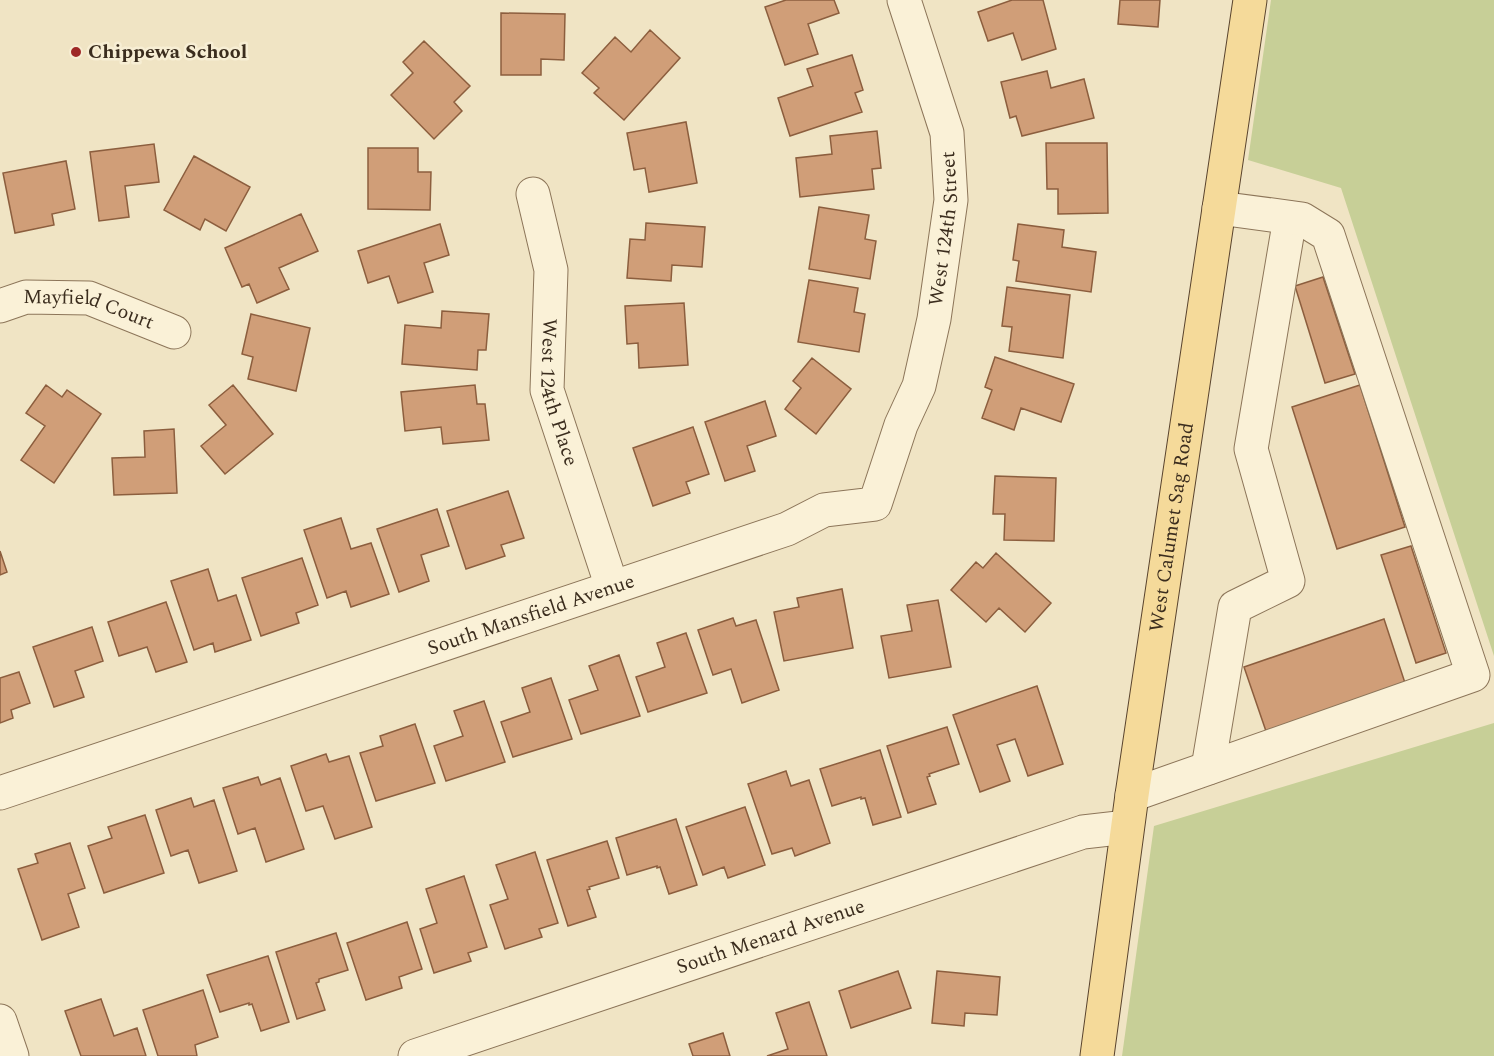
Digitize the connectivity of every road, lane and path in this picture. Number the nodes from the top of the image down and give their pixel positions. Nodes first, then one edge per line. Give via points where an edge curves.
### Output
1 (904, 0) edge
2 (1250, 0) edge
3 (533, 194) dead end
4 (1219, 208) junction
5 (1290, 218) junction
6 (0, 306) edge
7 (934, 319) joint
8 (174, 332) dead end
9 (612, 587) junction
10 (1208, 768) junction
11 (0, 793) edge
12 (1132, 795) junction
13 (1127, 827) junction
14 (0, 1021) edge
15 (12, 1056) edge
16 (415, 1056) edge
17 (1097, 1056) edge

1 - 7 street, West 124th Street via 947,133 951,171 951,200
2 - 4 main road, West Calumet Sag Road
3 - 9 street, West 124th Place via 551,270 547,390
4 - 5 street
4 - 12 main road, West Calumet Sag Road
5 - 10 street via 1251,449 1288,581 1235,607
5 - 10 street via 1302,219 1328,235 1473,675
6 - 8 street, Mayfield Court via 26,297 88,298
7 - 9 street, South Mansfield Avenue via 919,386 901,425 875,504 824,510 787,529
9 - 11 street, South Mansfield Avenue
10 - 12 street
12 - 13 main road, West Calumet Sag Road
13 - 16 street, South Menard Avenue via 1083,832
13 - 17 main road, West Calumet Sag Road
14 - 15 street

